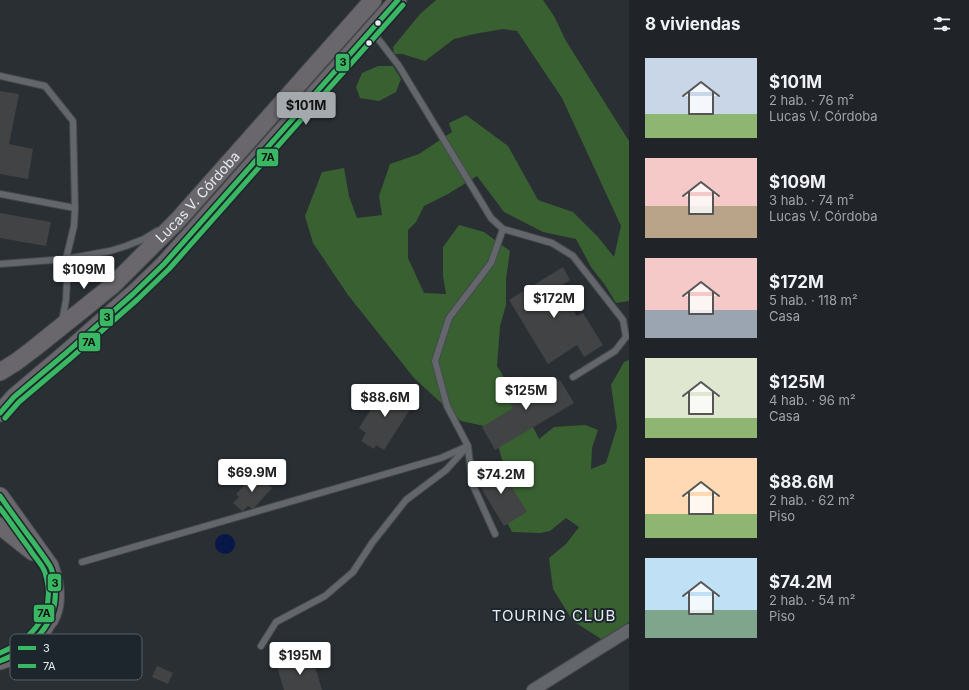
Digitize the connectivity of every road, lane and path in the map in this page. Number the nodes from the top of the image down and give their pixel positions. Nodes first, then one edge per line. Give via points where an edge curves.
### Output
1 (373, 0) edge
2 (398, 0) edge
3 (371, 30) junction
4 (0, 76) edge
5 (0, 194) edge
6 (76, 208) junction
7 (178, 220) junction
8 (503, 229) junction
9 (66, 259) junction
10 (0, 264) edge
11 (62, 326) junction
12 (0, 372) edge
13 (573, 377) dead end
14 (0, 413) edge
15 (468, 446) junction
16 (0, 496) edge
17 (0, 526) edge
18 (495, 534) dead end
19 (82, 562) dead end
20 (50, 566) junction
21 (629, 630) edge
22 (40, 634) edge
23 (261, 646) dead end
24 (10, 658) edge
25 (0, 661) edge
26 (532, 690) edge

1 - 7 main road, Lucas V. Córdoba
2 - 3 main road, Lucas V. Córdoba
3 - 8 lane via 399,66 491,218
3 - 14 main road, Lucas V. Córdoba via 164,264 14,397
4 - 6 lane via 45,86 73,120
5 - 6 lane
6 - 9 lane
7 - 9 lane via 126,246
7 - 11 main road, Lucas V. Córdoba via 113,285
8 - 13 lane via 552,242 573,256 623,320 626,337 615,351
8 - 15 lane via 491,263 449,318 435,361 447,406
9 - 10 lane
9 - 11 lane via 66,300
11 - 12 main road, Lucas V. Córdoba
15 - 18 lane via 472,483
15 - 19 lane via 441,458
15 - 23 lane via 446,470 406,500 353,572 325,596 276,622
16 - 20 main road
17 - 20 main road
20 - 22 main road via 54,578 55,597 52,615
21 - 26 street
24 - 25 main road

